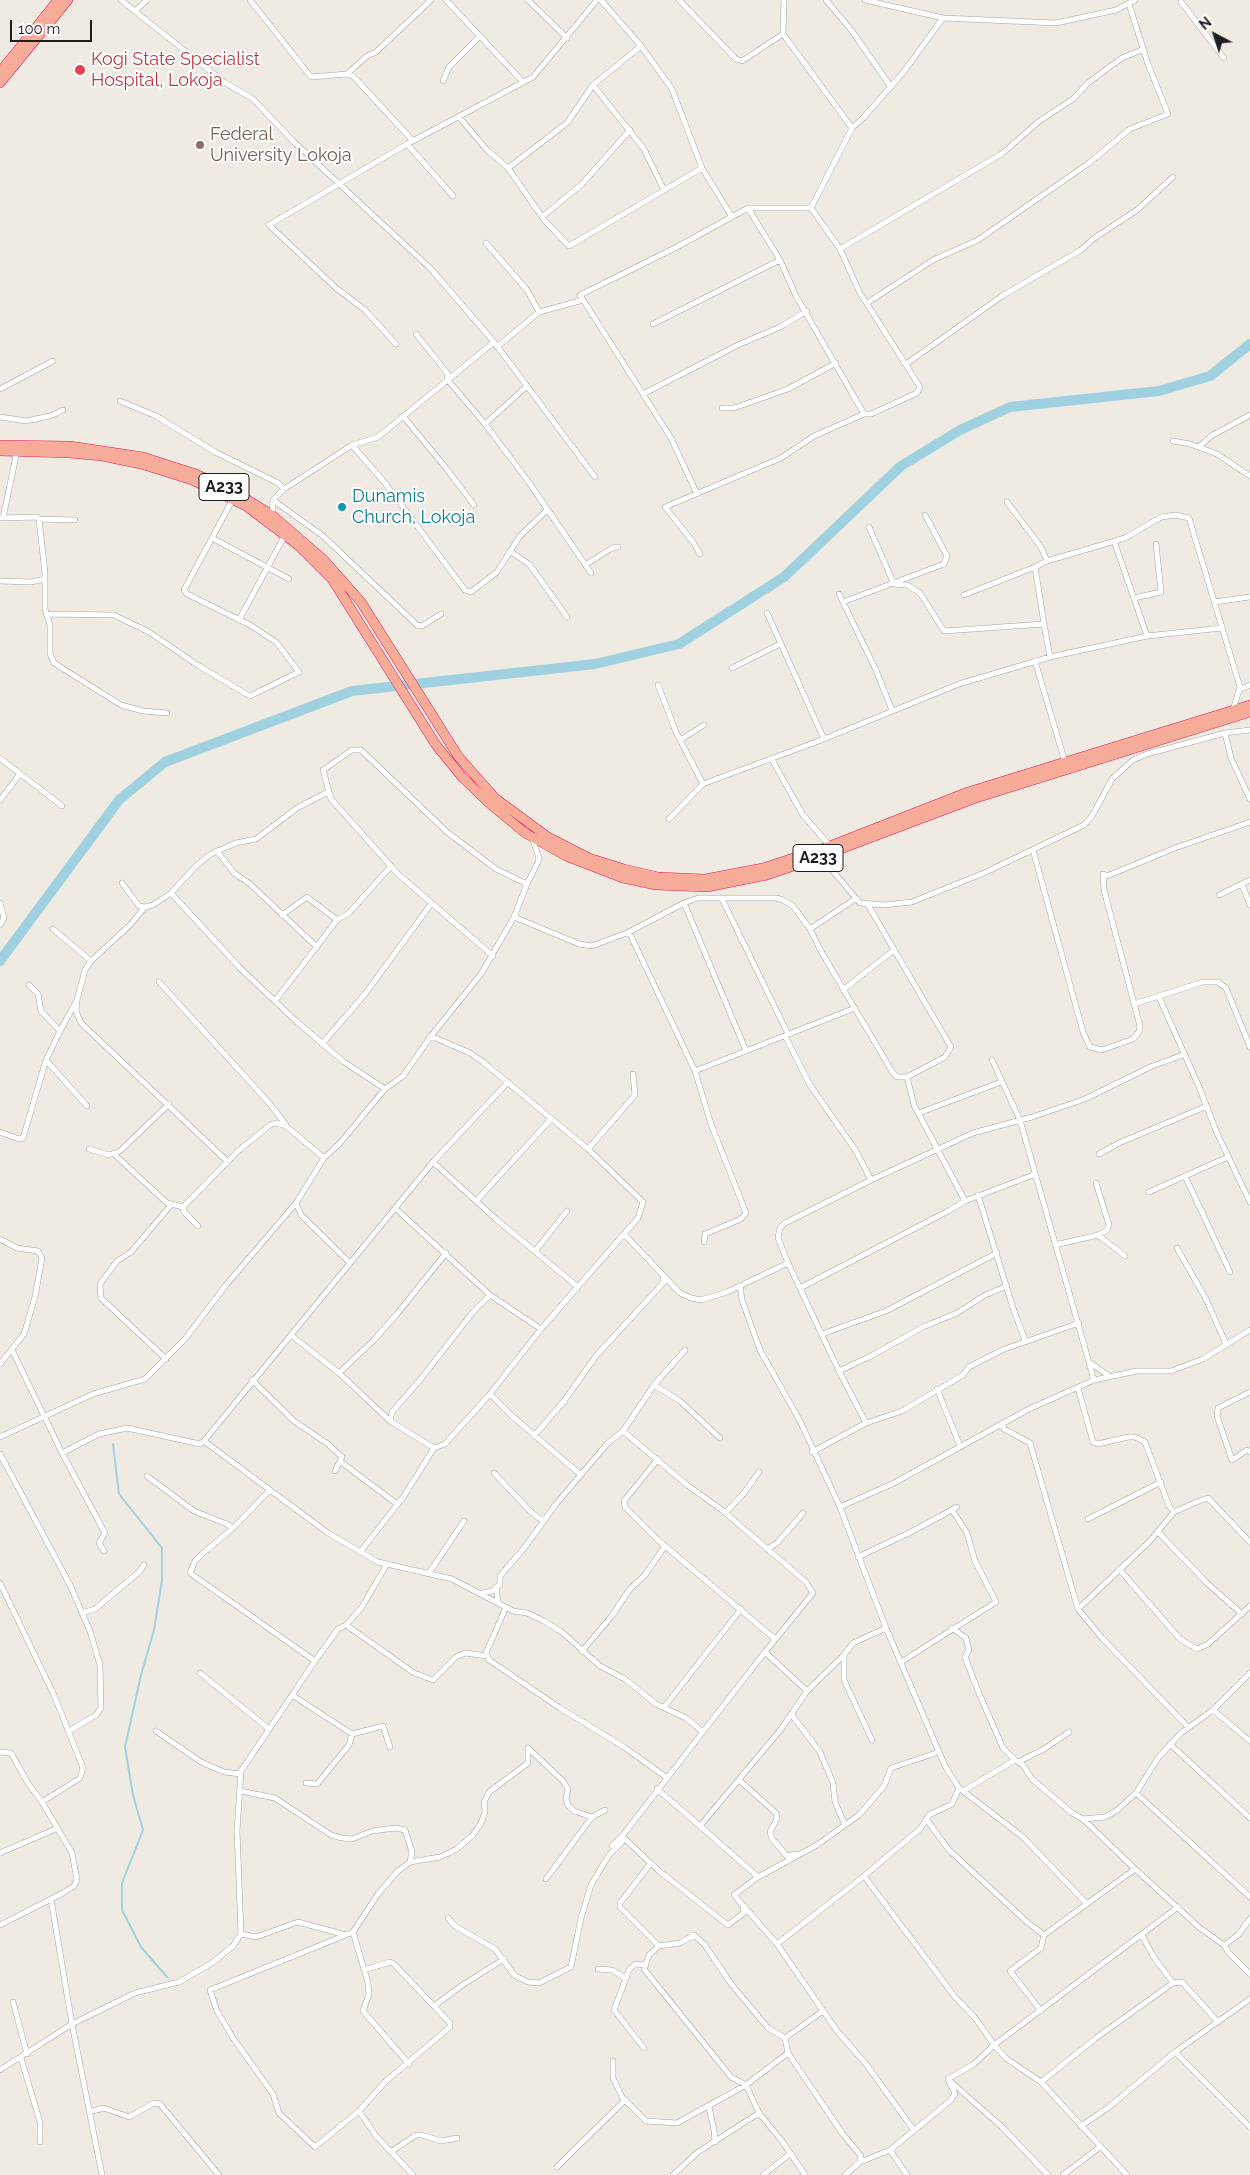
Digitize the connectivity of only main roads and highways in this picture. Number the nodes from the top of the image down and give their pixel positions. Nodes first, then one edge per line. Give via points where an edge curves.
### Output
1 (58, 0) edge
2 (68, 0) edge
3 (1, 70) edge
4 (0, 84) edge
5 (0, 445) edge
6 (0, 451) edge
7 (142, 460) junction
8 (1250, 705) edge
9 (1250, 712) edge
10 (1207, 723) junction
11 (819, 854) junction

1 - 3 highway
2 - 4 highway
5 - 7 highway, A233 via 70,446
6 - 7 highway, A233
7 - 11 highway, A233 via 196,474 230,490 272,515 305,541 361,602 458,756 495,798 548,838 589,858 624,870 704,880
7 - 11 highway, A233 via 233,499 299,546 332,579 424,726 462,777 532,837 587,865 622,878 690,888 767,874
8 - 10 highway, A233
9 - 10 highway, A233
10 - 11 highway, A233 via 972,799
10 - 11 highway, A233 via 968,792 830,846

